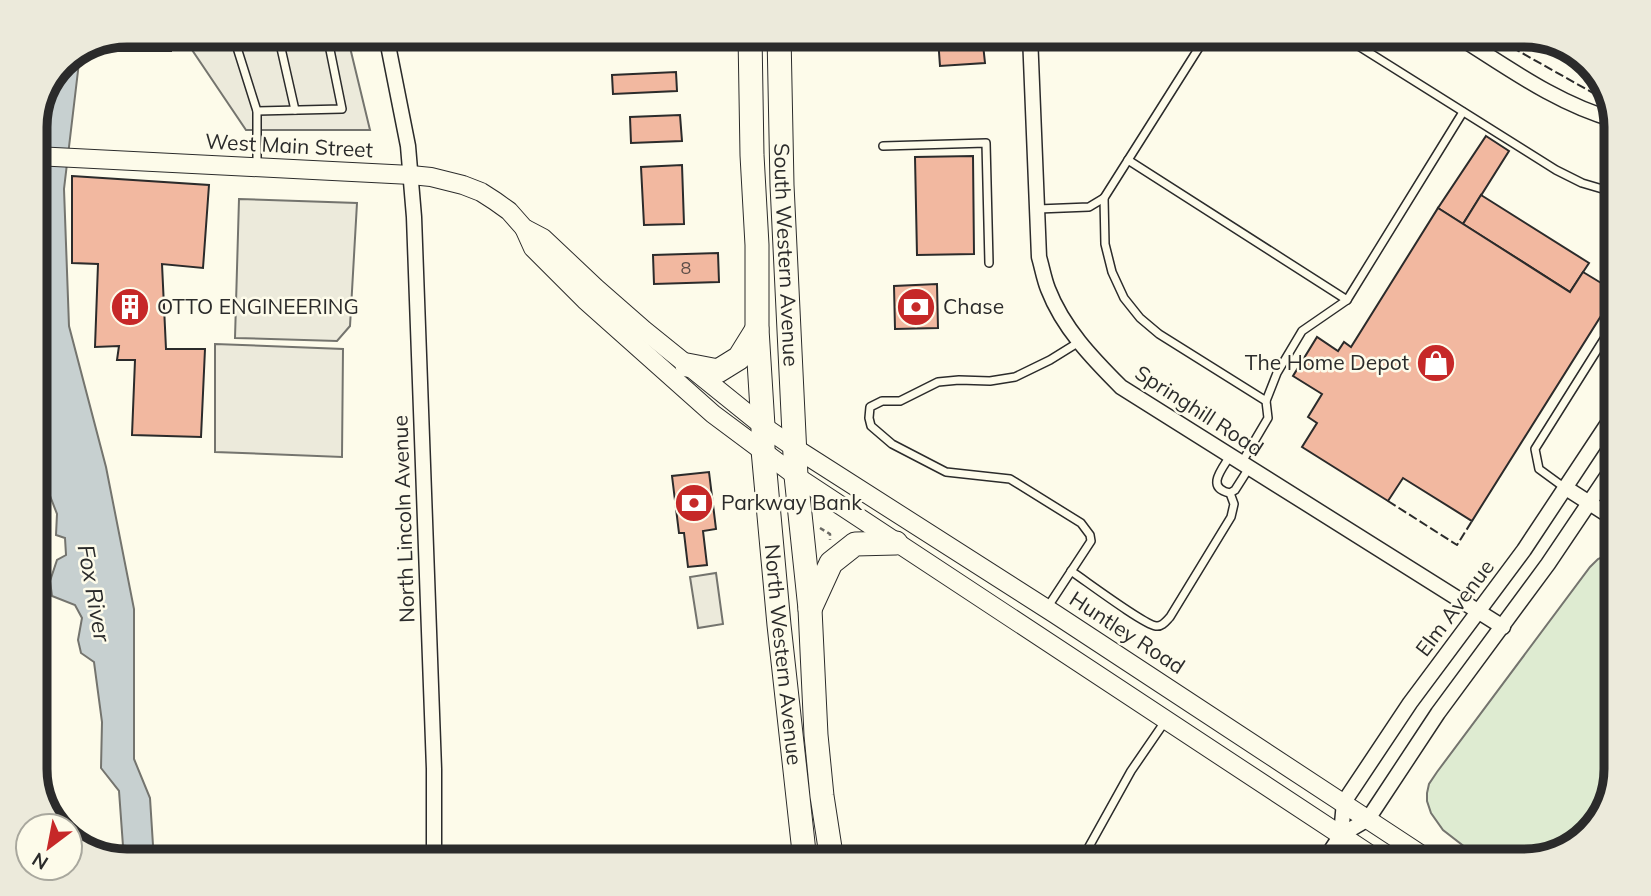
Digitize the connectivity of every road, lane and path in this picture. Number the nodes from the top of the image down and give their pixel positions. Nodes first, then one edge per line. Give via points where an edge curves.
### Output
1 (237, 47) edge
2 (281, 47) edge
3 (329, 47) edge
4 (388, 47) edge
5 (750, 47) edge
6 (779, 47) edge
7 (1030, 47) edge
8 (1199, 47) edge
9 (1360, 47) edge
10 (1475, 47) edge
11 (295, 110) junction
12 (257, 111) junction
13 (1463, 112) junction
14 (1603, 116) edge
15 (883, 146) dead end
16 (47, 157) edge
17 (1128, 160) junction
18 (257, 167) junction
19 (411, 175) junction
20 (1604, 190) edge
21 (1104, 198) junction
22 (1037, 209) junction
23 (524, 228) junction
24 (989, 263) dead end
25 (1347, 300) junction
26 (757, 328) junction
27 (1604, 339) edge
28 (1079, 342) junction
29 (687, 365) junction
30 (1266, 401) junction
31 (763, 426) junction
32 (1604, 429) edge
33 (795, 448) junction
34 (763, 450) junction
35 (1240, 462) junction
36 (796, 476) junction
37 (1604, 481) edge
38 (1566, 488) junction
39 (1230, 493) junction
40 (1590, 503) junction
41 (1604, 512) edge
42 (820, 528) dead end
43 (830, 540) dead end
44 (896, 543) junction
45 (1071, 571) junction
46 (1046, 608) junction
47 (810, 609) junction
48 (1479, 611) junction
49 (1503, 627) junction
50 (1166, 719) junction
51 (1344, 802) junction
52 (1368, 819) junction
53 (1341, 835) junction
54 (434, 849) edge
55 (804, 849) edge
56 (830, 849) edge
57 (1088, 849) edge
58 (1332, 849) edge
59 (1362, 849) edge
60 (1413, 849) edge

1 - 12 lane
2 - 11 lane
3 - 11 lane via 342,109
4 - 19 street, North Lincoln Avenue
5 - 26 main road, South Western Avenue
6 - 33 main road, South Western Avenue
7 - 22 street, Springhill Road
8 - 17 lane
9 - 13 lane
10 - 14 street via 1547,92
11 - 12 lane
12 - 18 lane
13 - 20 lane via 1556,170
13 - 25 lane
15 - 24 lane via 986,143
16 - 18 street, West Main Street
17 - 21 lane
17 - 25 lane
18 - 19 street, West Main Street
19 - 23 street, West Main Street via 481,192
19 - 54 street, North Lincoln Avenue
21 - 22 lane via 1089,208
21 - 30 lane via 1105,244 1124,298 1159,334
22 - 28 street, Springhill Road via 1039,257 1048,289
23 - 29 street, West Main Street via 543,237
23 - 34 street, West Main Street via 533,248 585,300 713,414
25 - 30 lane via 1302,331
26 - 29 main road via 739,358 718,371
26 - 31 main road, South Western Avenue
27 - 38 lane via 1535,449 1539,469
28 - 35 street, Springhill Road via 1121,387
28 - 45 lane via 1015,377 938,382 900,401 882,401 870,407 869,418 892,444 946,472 1010,479 1081,523 1091,541
29 - 31 street, West Main Street
30 - 35 lane via 1268,418
31 - 33 street, West Main Street
31 - 34 main road, South Western Avenue
32 - 38 street, Elm Avenue
33 - 36 main road, South Western Avenue
33 - 46 street, Huntley Road
34 - 36 street, West Main Street
34 - 55 main road, North Western Avenue
35 - 39 lane via 1235,490
35 - 39 lane via 1216,481 1221,490
35 - 48 street, Springhill Road
36 - 44 street
36 - 47 main road, North Western Avenue
37 - 40 street, Elm Avenue
38 - 40 street
38 - 48 street, Elm Avenue
39 - 45 lane via 1234,504 1231,517 1162,625 1139,617
40 - 41 street
40 - 49 street, Elm Avenue
42 - 43 path via 830,533
44 - 47 main road via 855,544 831,563
44 - 50 street
45 - 46 lane
46 - 51 street, Huntley Road
47 - 56 main road, North Western Avenue via 817,747
48 - 49 street, Springhill Road
48 - 51 street, Elm Avenue
49 - 52 street, Elm Avenue via 1438,713
50 - 53 street
50 - 57 lane
51 - 52 street, Huntley Road
51 - 53 street, Elm Avenue
52 - 53 street, Elm Avenue
52 - 60 street, Huntley Road
53 - 58 street, Elm Avenue
53 - 59 street

